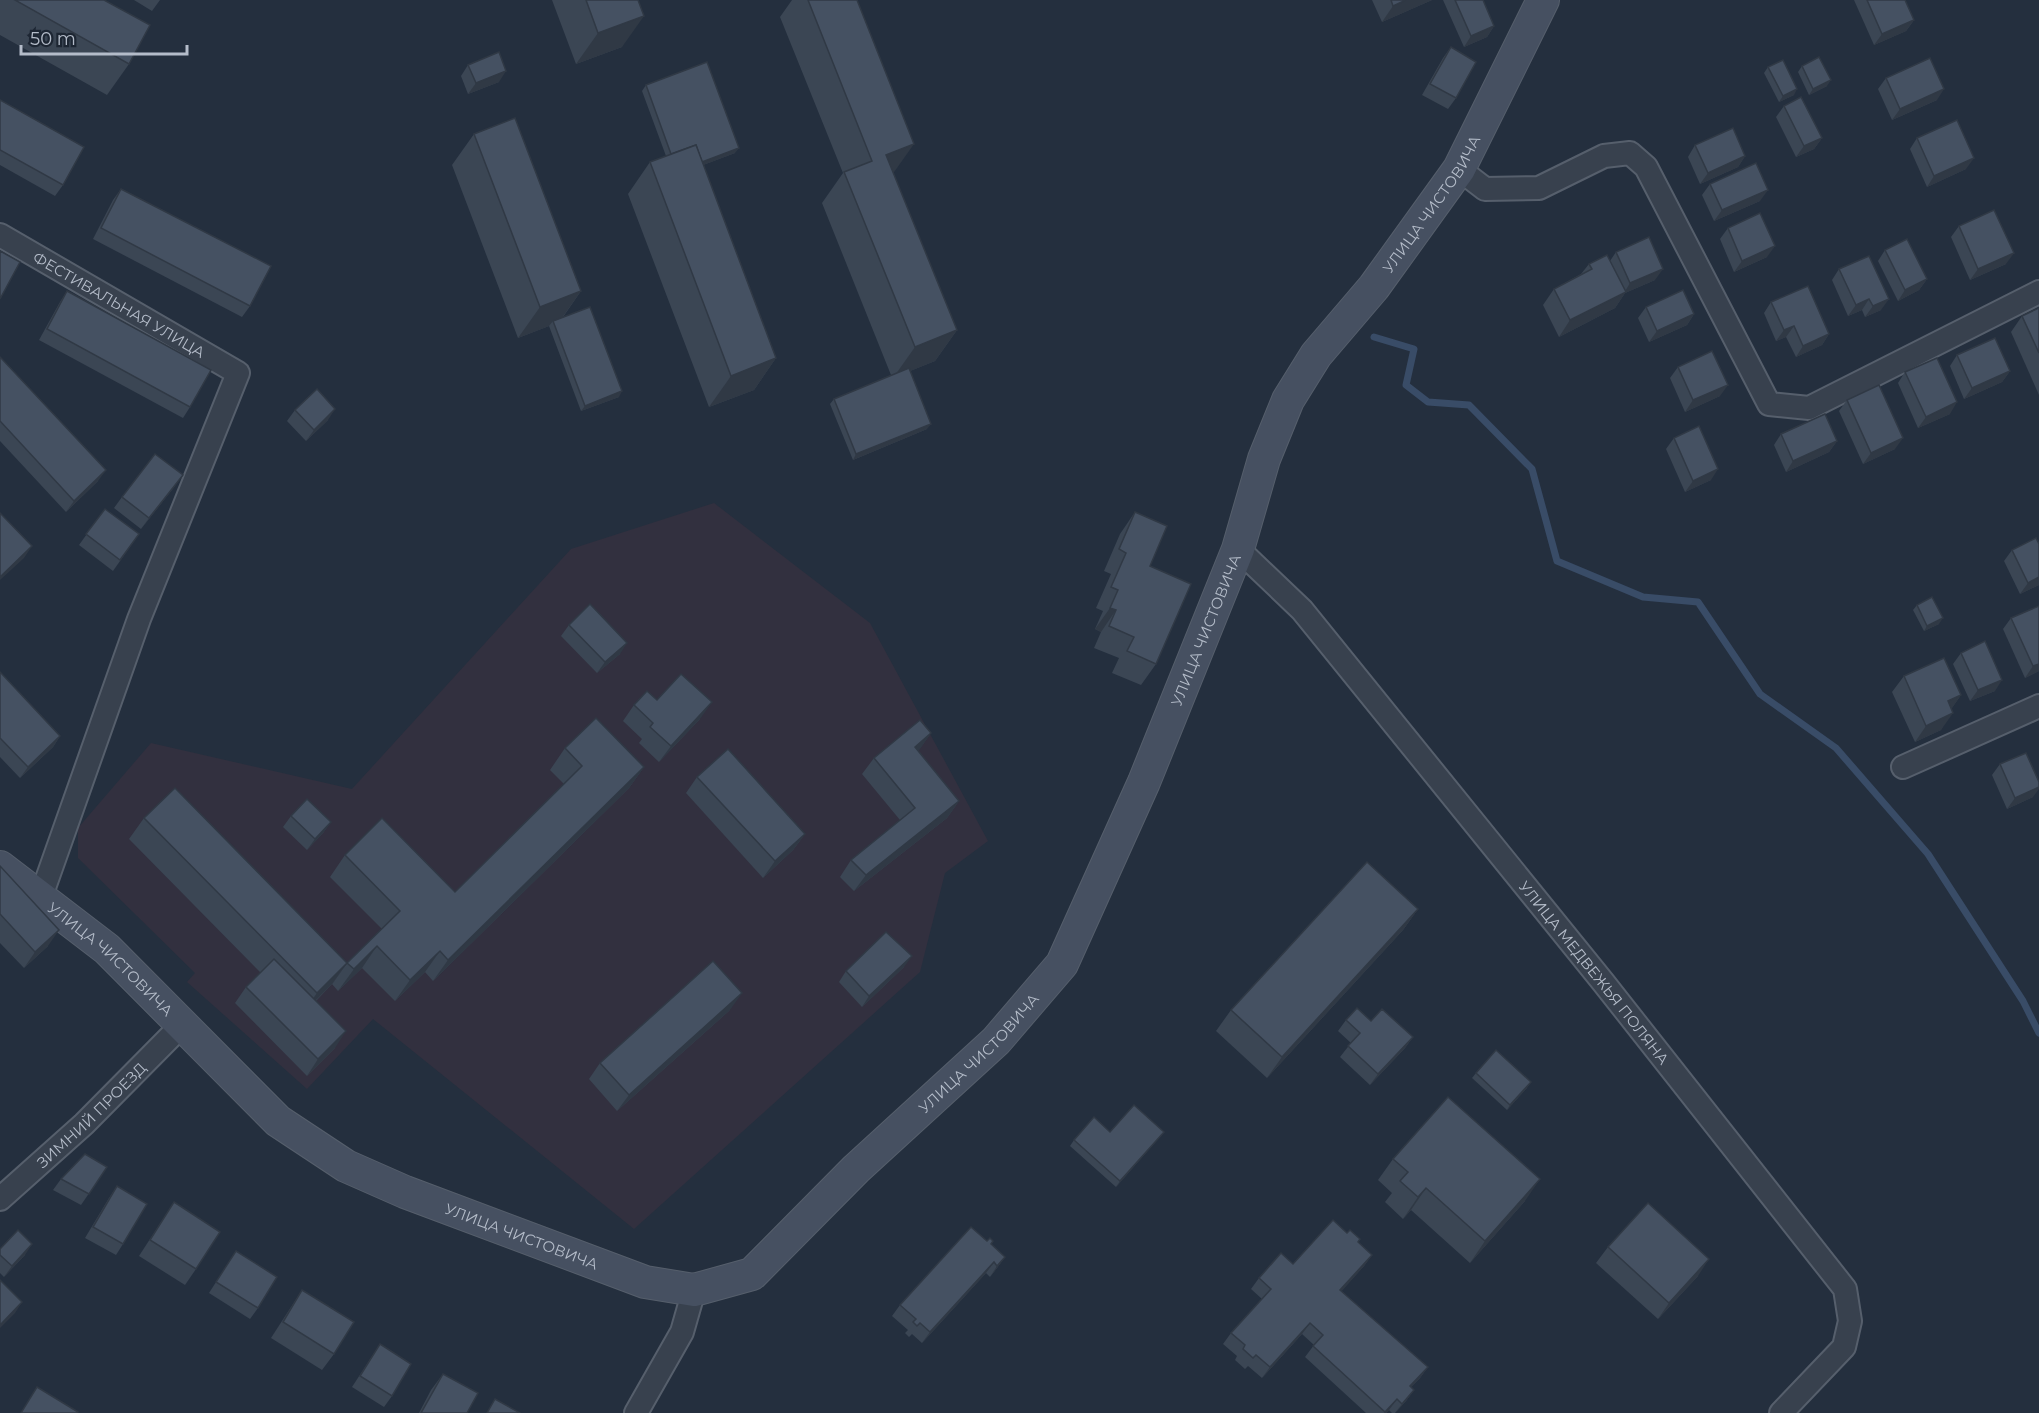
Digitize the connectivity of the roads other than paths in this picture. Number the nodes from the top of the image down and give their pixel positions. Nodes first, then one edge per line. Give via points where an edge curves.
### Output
1 (1544, 0) edge
2 (1459, 169) junction
3 (0, 235) edge
4 (2039, 292) edge
5 (1238, 549) junction
6 (2039, 706) edge
7 (1903, 767) dead end
8 (0, 867) edge
9 (40, 899) junction
10 (181, 1026) junction
11 (0, 1199) edge
12 (694, 1290) junction
13 (636, 1413) edge
14 (1782, 1413) edge

1 - 2 street, УЛИЦА ЧИСТОВИЧА
2 - 4 street via 1485,189 1539,188 1604,156 1630,153 1646,167 1769,404 1809,408
2 - 5 street, УЛИЦА ЧИСТОВИЧА via 1374,287 1316,355 1288,400 1264,459
3 - 9 street, ФЕСТИВАЛЬНАЯ УЛИЦА via 238,373 139,619
5 - 12 street, УЛИЦА ЧИСТОВИЧА via 1144,782 1062,964 996,1041 856,1169 752,1274
5 - 14 street, УЛИЦА МЕДВЕЖЬЯ ПОЛЯНА via 1310,619 1845,1289 1850,1321 1844,1347
6 - 7 street
8 - 9 street, УЛИЦА ЧИСТОВИЧА
9 - 10 street, УЛИЦА ЧИСТОВИЧА via 107,949
10 - 11 street, ЗИМНИЙ ПРОЕЗД via 84,1124
10 - 12 street, УЛИЦА ЧИСТОВИЧА via 278,1121 346,1166 645,1282
12 - 13 street via 682,1332

